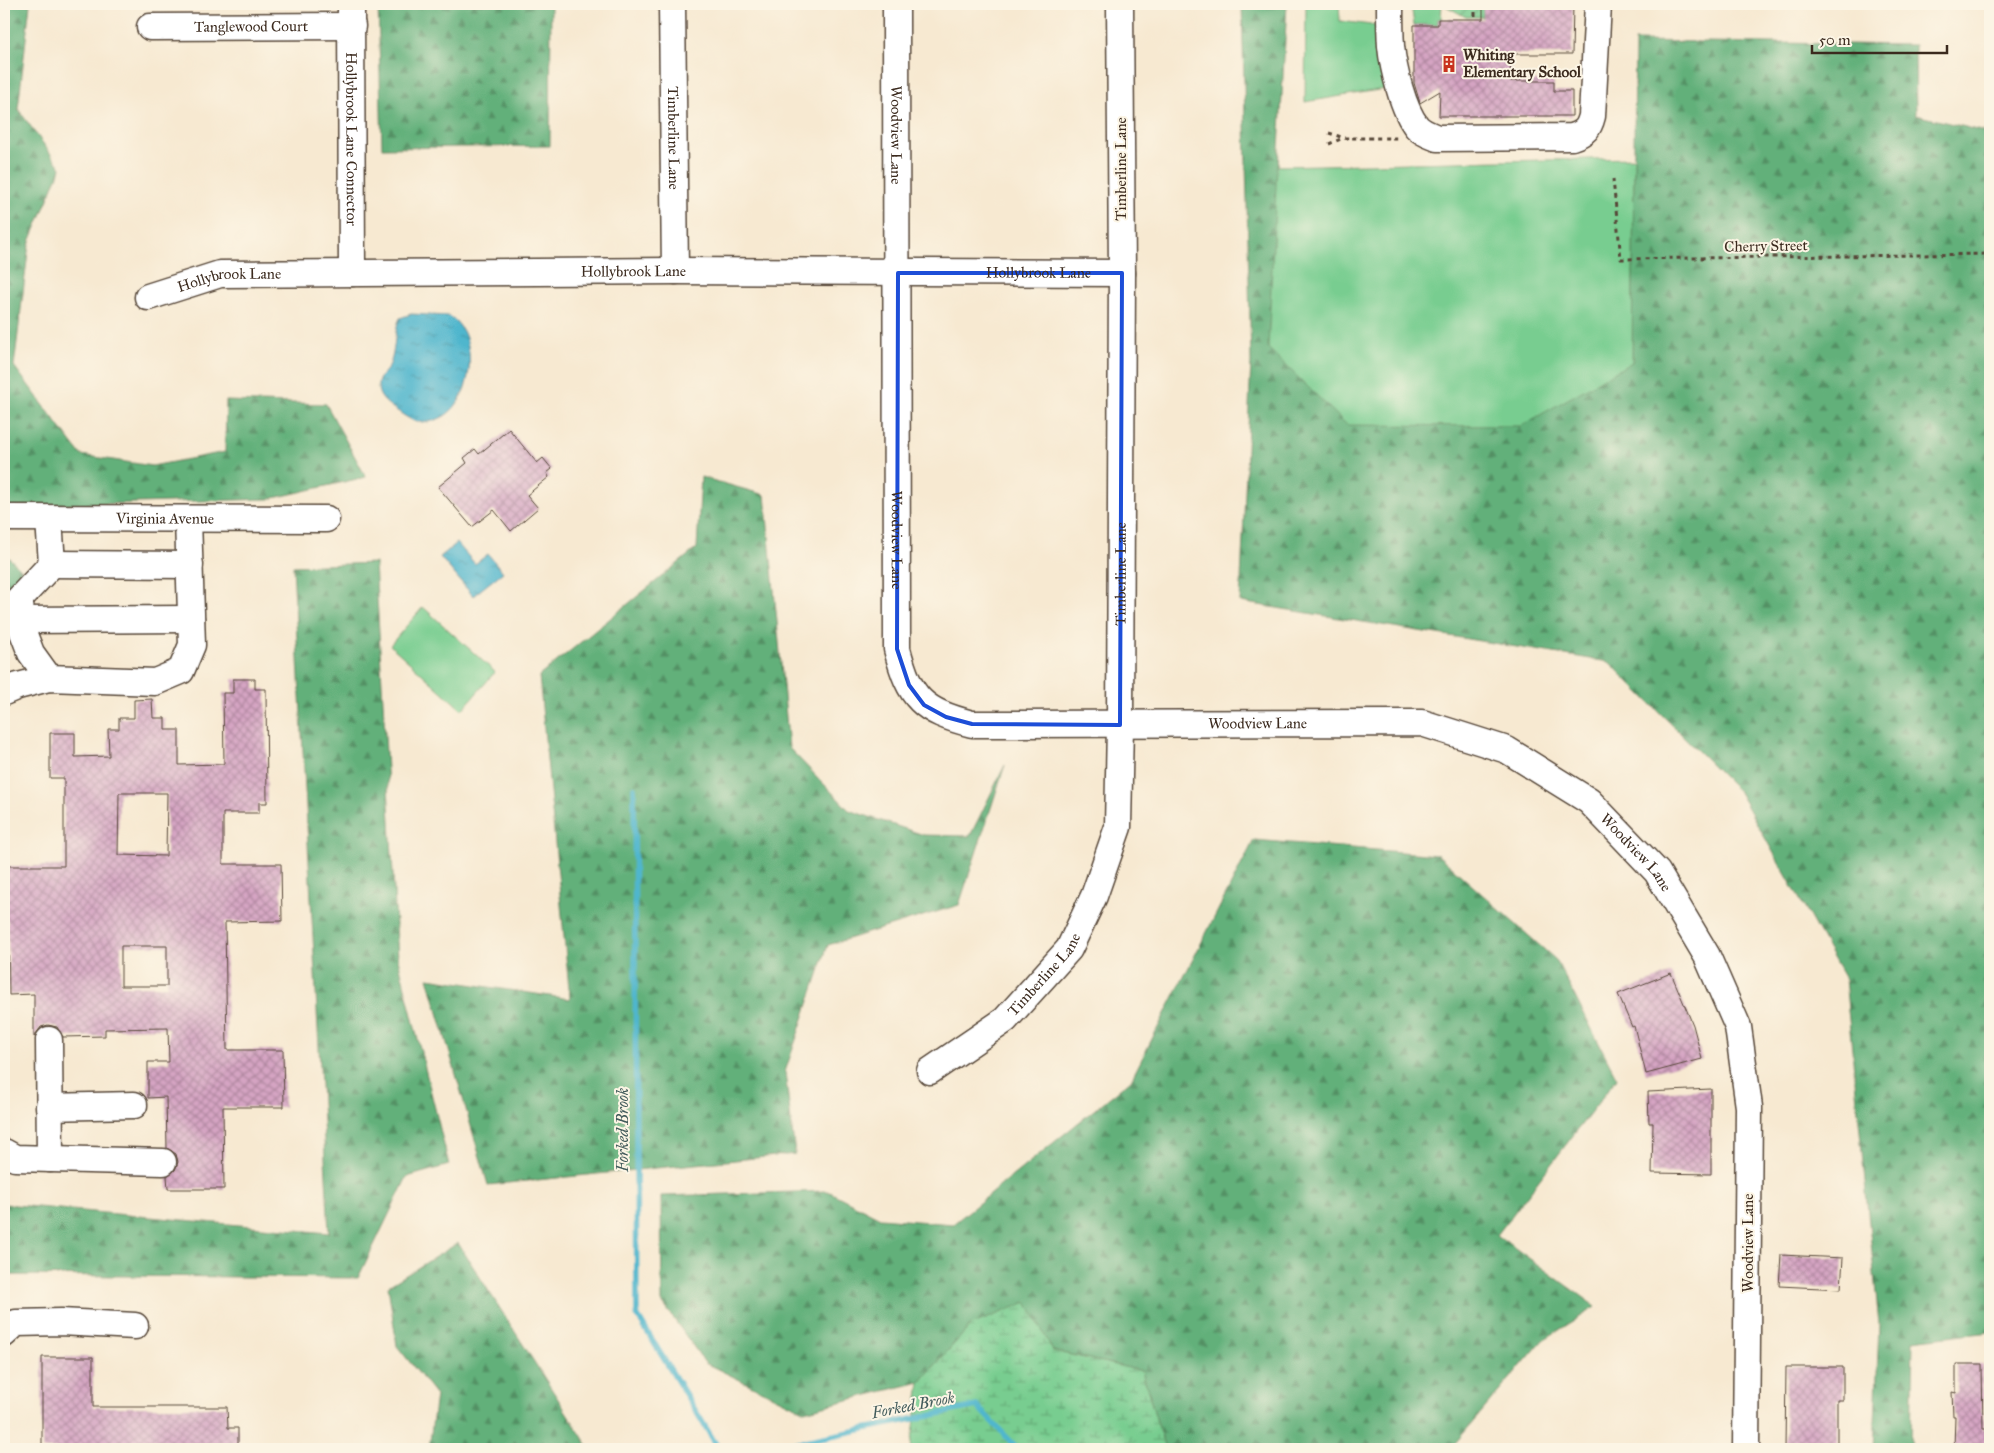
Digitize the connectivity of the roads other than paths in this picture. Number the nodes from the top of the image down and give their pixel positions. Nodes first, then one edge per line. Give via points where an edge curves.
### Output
1 (672, 4) edge
2 (896, 4) edge
3 (1120, 4) edge
4 (1390, 4) edge
5 (1598, 4) edge
6 (351, 15) edge
7 (150, 27) dead end
8 (675, 271) junction
9 (898, 272) junction
10 (352, 273) junction
11 (1122, 273) junction
12 (148, 297) dead end
13 (4, 518) edge
14 (188, 519) junction
15 (326, 519) dead end
16 (49, 520) junction
17 (52, 564) junction
18 (190, 565) junction
19 (15, 611) edge
20 (191, 619) junction
21 (49, 678) junction
22 (4, 692) edge
23 (1120, 725) junction
24 (49, 1040) dead end
25 (930, 1070) dead end
26 (134, 1105) dead end
27 (49, 1108) junction
28 (4, 1152) edge
29 (50, 1159) junction
30 (163, 1162) dead end
31 (135, 1326) dead end
32 (4, 1334) edge
33 (1746, 1449) edge

1 - 8 street, Timberline Lane
2 - 9 street, Woodview Lane
3 - 11 street, Timberline Lane
4 - 5 street via 1391,47 1402,93 1411,116 1424,133 1437,138 1572,138 1583,134 1590,126 1592,116
6 - 7 street, Tanglewood Court
6 - 10 street, Hollybrook Lane Connector
8 - 9 street, Hollybrook Lane
8 - 10 street, Hollybrook Lane
9 - 11 street, Hollybrook Lane
9 - 23 street, Woodview Lane via 898,649 909,685 924,705 946,717 972,724
10 - 12 street, Hollybrook Lane via 220,274
11 - 23 street, Timberline Lane
13 - 16 street, Virginia Avenue
14 - 15 street, Virginia Avenue
14 - 16 street, Virginia Avenue
14 - 18 street
16 - 17 street
17 - 18 street
17 - 19 street
18 - 20 street
19 - 20 street
19 - 21 street via 31,653
20 - 21 street via 192,645 181,671 155,682
21 - 22 street
23 - 25 street, Timberline Lane via 1118,827 1094,896 1069,949 1006,1020
23 - 33 street, Woodview Lane via 1422,722 1507,750 1589,801 1657,872 1707,956 1738,1027 1749,1107
24 - 27 street
26 - 27 street
27 - 29 street
28 - 29 street via 15,1158
29 - 30 street
31 - 32 street via 16,1323

